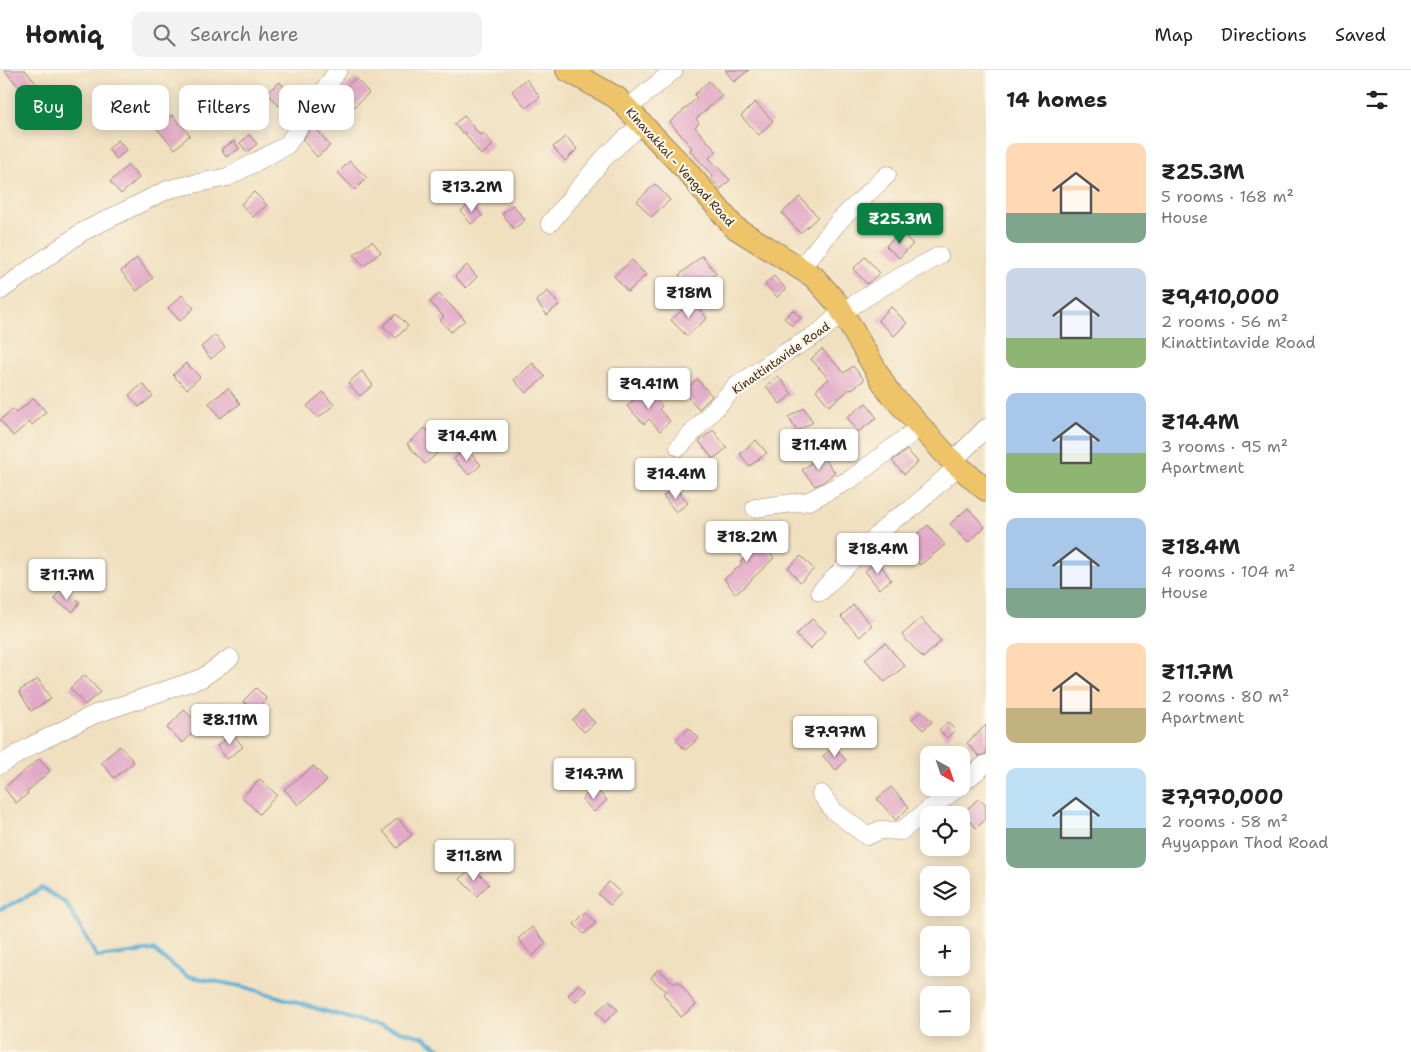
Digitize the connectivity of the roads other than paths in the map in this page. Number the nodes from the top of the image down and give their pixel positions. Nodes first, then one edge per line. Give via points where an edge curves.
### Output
1 (338, 70) edge
2 (567, 70) edge
3 (674, 70) edge
4 (634, 117) junction
5 (887, 175) dead end
6 (550, 223) dead end
7 (939, 256) dead end
8 (800, 269) junction
9 (0, 291) edge
10 (842, 312) junction
11 (920, 427) junction
12 (986, 428) edge
13 (678, 448) dead end
14 (956, 464) junction
15 (986, 490) edge
16 (755, 508) dead end
17 (820, 592) dead end
18 (230, 658) dead end
19 (986, 764) edge
20 (0, 765) edge
21 (970, 777) edge
22 (822, 794) dead end
23 (947, 796) edge

1 - 9 street via 287,145 228,177 169,189 82,232
2 - 4 main road, Kinavakkal - Vengad Road via 617,98
3 - 4 street
4 - 6 street
4 - 8 main road, Kinavakkal - Vengad Road via 686,170 734,227
5 - 8 street via 840,221
7 - 10 street, Kinattintavide Road
8 - 10 main road, Kinavakkal - Vengad Road via 814,277
10 - 11 main road, Kinavakkal - Vengad Road via 888,391
10 - 13 street, Kinattintavide Road via 820,332 735,387
11 - 14 main road, Kinavakkal - Vengad Road
11 - 16 street via 851,479 809,502
12 - 14 street
14 - 15 main road, Kinavakkal - Vengad Road
14 - 17 street
18 - 20 street via 202,678 93,715
19 - 21 street
22 - 23 street via 834,811 867,836 880,830 901,831

